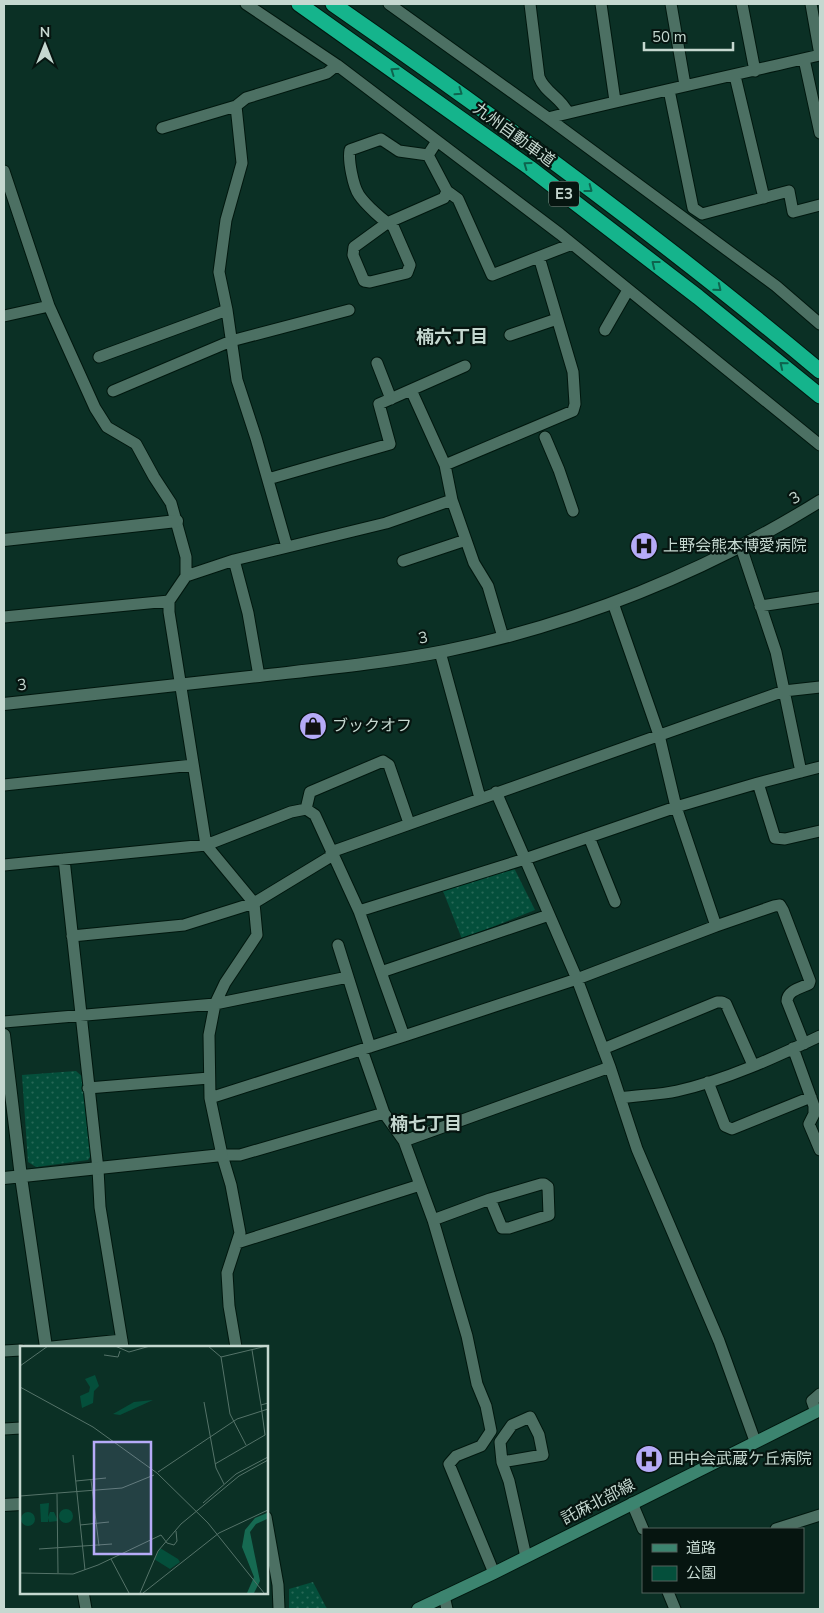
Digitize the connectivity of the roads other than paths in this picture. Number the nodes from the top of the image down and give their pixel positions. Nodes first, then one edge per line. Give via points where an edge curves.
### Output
1 (246, 4) edge
2 (299, 4) edge
3 (333, 4) edge
4 (389, 4) edge
5 (530, 4) edge
6 (601, 4) edge
7 (671, 4) edge
8 (742, 4) edge
9 (811, 4) edge
10 (820, 55) edge
11 (804, 59) junction
12 (337, 65) junction
13 (755, 70) junction
14 (735, 76) junction
15 (685, 85) junction
16 (669, 90) junction
17 (616, 101) junction
18 (236, 106) junction
19 (568, 113) junction
20 (548, 118) junction
21 (162, 128) dead end
22 (820, 133) edge
23 (437, 141) junction
24 (428, 155) junction
25 (4, 171) edge
26 (447, 191) junction
27 (764, 198) junction
28 (820, 206) edge
29 (387, 223) junction
30 (572, 244) junction
31 (540, 257) junction
32 (628, 290) junction
33 (49, 306) junction
34 (227, 310) junction
35 (349, 310) dead end
36 (4, 316) edge
37 (558, 319) junction
38 (820, 324) edge
39 (605, 330) dead end
40 (510, 335) dead end
41 (231, 341) junction
42 (99, 357) dead end
43 (377, 363) dead end
44 (465, 366) dead end
45 (820, 371) edge
46 (411, 390) junction
47 (113, 391) dead end
48 (820, 396) edge
49 (391, 399) junction
50 (545, 437) dead end
51 (820, 445) edge
52 (445, 465) junction
53 (268, 479) junction
54 (452, 500) junction
55 (820, 501) edge
56 (573, 511) dead end
57 (177, 521) junction
58 (4, 540) edge
59 (466, 540) junction
60 (287, 547) junction
61 (740, 547) junction
62 (234, 560) junction
63 (402, 561) dead end
64 (186, 576) junction
65 (820, 597) edge
66 (169, 601) junction
67 (613, 603) junction
68 (760, 606) junction
69 (4, 617) edge
70 (503, 637) junction
71 (440, 652) junction
72 (259, 676) junction
73 (180, 684) junction
74 (820, 687) edge
75 (784, 691) junction
76 (4, 704) edge
77 (659, 735) junction
78 (193, 765) junction
79 (820, 767) edge
80 (801, 772) junction
81 (758, 783) junction
82 (4, 785) edge
83 (496, 792) junction
84 (480, 798) junction
85 (676, 807) junction
86 (306, 809) junction
87 (409, 823) junction
88 (820, 832) edge
89 (589, 837) junction
90 (206, 845) junction
91 (332, 854) junction
92 (64, 859) junction
93 (525, 859) junction
94 (4, 865) edge
95 (615, 902) dead end
96 (254, 903) junction
97 (359, 912) junction
98 (549, 915) junction
99 (716, 926) junction
100 (72, 936) junction
101 (338, 945) dead end
102 (381, 972) junction
103 (348, 977) junction
104 (576, 979) junction
105 (215, 1004) junction
106 (81, 1014) junction
107 (4, 1022) edge
108 (4, 1035) edge
109 (404, 1036) junction
110 (820, 1036) edge
111 (798, 1046) junction
112 (366, 1049) junction
113 (603, 1049) junction
114 (753, 1065) junction
115 (610, 1067) junction
116 (209, 1078) junction
117 (708, 1082) junction
118 (88, 1088) junction
119 (811, 1097) junction
120 (210, 1098) junction
121 (620, 1098) junction
122 (384, 1113) junction
123 (404, 1141) junction
124 (820, 1150) edge
125 (222, 1155) junction
126 (98, 1169) junction
127 (20, 1177) junction
128 (4, 1178) edge
129 (420, 1185) junction
130 (490, 1199) junction
131 (433, 1220) junction
132 (237, 1243) junction
133 (123, 1343) edge
134 (46, 1346) edge
135 (70, 1346) edge
136 (236, 1346) edge
137 (20, 1350) edge
138 (4, 1351) edge
139 (820, 1394) edge
140 (818, 1411) edge
141 (20, 1428) edge
142 (4, 1429) edge
143 (755, 1441) junction
144 (502, 1462) junction
145 (632, 1503) junction
146 (20, 1504) edge
147 (4, 1506) edge
148 (820, 1515) edge
149 (643, 1528) edge
150 (779, 1528) edge
151 (269, 1545) edge
152 (526, 1557) junction
153 (494, 1573) junction
154 (83, 1593) edge
155 (668, 1593) edge
156 (445, 1603) edge
157 (86, 1609) edge
158 (279, 1609) edge
159 (418, 1609) edge
160 (676, 1609) edge

1 - 12 street
48 -> 2 highway, 九州自動車道 / E3 via 530,168
3 -> 45 highway, 九州自動車道 / E3 via 475,103 667,248
4 - 20 street
5 - 19 street via 539,78 563,103
6 - 17 street
7 - 15 street
8 - 13 street
9 - 10 street
10 - 11 street
11 - 13 street
11 - 22 street
12 - 18 street via 327,72 246,98
12 - 23 street
13 - 14 street
14 - 15 street
14 - 27 street
15 - 16 street
16 - 17 street
16 - 27 street via 693,208 702,214
17 - 19 street
18 - 21 street
18 - 34 street via 242,163 226,220 219,272
19 - 20 street
20 - 38 street via 776,286
23 - 24 street
23 - 30 street
24 - 26 street
24 - 29 street via 399,151 381,139 350,150 349,158 359,194
25 - 33 street
26 - 29 street via 444,198
26 - 31 street via 458,199 492,275
27 - 28 street via 789,191 794,212
29 - 29 street via 354,248 353,255 364,281 407,273 410,265 394,226
30 - 31 street
30 - 32 street
31 - 37 street
32 - 39 street
32 - 51 street
33 - 36 street
33 - 57 street via 94,408 107,426 136,444 171,503
34 - 41 street
34 - 42 street
35 - 41 street
37 - 40 street
37 - 52 street via 573,372 573,412
41 - 47 street
41 - 53 street via 237,380
43 - 49 street
44 - 46 street
46 - 49 street
46 - 52 street
49 - 53 street via 379,404 390,444
50 - 56 street
52 - 54 street
53 - 60 street
54 - 59 street
54 - 60 street via 386,523
55 - 61 street, 3
57 - 58 street
57 - 64 street via 186,557
59 - 63 street
59 - 70 street via 474,563 488,586
60 - 62 street
61 - 67 street, 3
61 - 68 street
62 - 64 street
62 - 72 street via 248,613
64 - 66 street
65 - 68 street
66 - 69 street
66 - 73 street
67 - 70 street, 3
67 - 77 street
68 - 75 street via 776,652
70 - 71 street, 3
71 - 72 street, 3
71 - 84 street
72 - 73 street, 3
73 - 76 street, 3
73 - 78 street
74 - 75 street
75 - 77 street
75 - 80 street
77 - 83 street
77 - 85 street
78 - 82 street
78 - 90 street
79 - 80 street
80 - 81 street
81 - 85 street
81 - 88 street via 775,838
83 - 84 street
83 - 93 street
84 - 87 street
85 - 89 street
85 - 99 street
86 - 87 street via 310,792 383,761 389,765
86 - 90 street
86 - 91 street via 316,815
87 - 91 street
89 - 93 street
89 - 95 street
90 - 92 street
90 - 96 street
91 - 96 street
91 - 97 street
92 - 94 street
92 - 100 street
93 - 97 street
93 - 98 street
96 - 100 street via 184,925
96 - 105 street via 257,935
97 - 102 street
98 - 102 street
98 - 104 street
99 - 104 street
99 - 111 street via 780,905 810,981 787,997
100 - 106 street
101 - 103 street
102 - 109 street
103 - 105 street
103 - 112 street
104 - 109 street
104 - 113 street
105 - 106 street
105 - 116 street via 209,1035
106 - 107 street
106 - 118 street
108 - 127 street
109 - 112 street
110 - 111 street
111 - 114 street
111 - 119 street
112 - 120 street
112 - 122 street
113 - 114 street via 722,1002 726,1004
113 - 115 street
114 - 117 street
115 - 121 street
115 - 123 street
116 - 118 street
116 - 120 street
117 - 119 street via 725,1126 732,1129
117 - 121 street via 676,1091
118 - 126 street
119 - 124 street via 814,1110 809,1124
120 - 125 street
121 - 143 street via 637,1148 719,1341
122 - 123 street
122 - 125 street via 240,1155
123 - 129 street
125 - 126 street
125 - 132 street via 232,1185 240,1233
126 - 127 street
126 - 133 street via 100,1207
127 - 128 street
127 - 134 street
129 - 131 street
129 - 132 street
130 - 130 street via 544,1184 548,1187 549,1215 502,1228
130 - 131 street
131 - 153 street via 491,1432 481,1446 456,1456 449,1464
132 - 136 street via 228,1273 229,1306
133 - 135 street
137 - 138 street
139 - 140 street via 812,1401
140 - 143 main road, 託麻北部線
141 - 142 street
143 - 145 main road, 託麻北部線
144 - 144 street via 500,1442 512,1424 530,1417 544,1455
144 - 152 street
145 - 149 street
145 - 152 main road, 託麻北部線
146 - 147 street
148 - 150 street
151 - 158 street via 278,1585
152 - 153 main road, 託麻北部線
153 - 156 main road, 託麻北部線
154 - 157 street
155 - 160 street
156 - 159 main road, 託麻北部線

